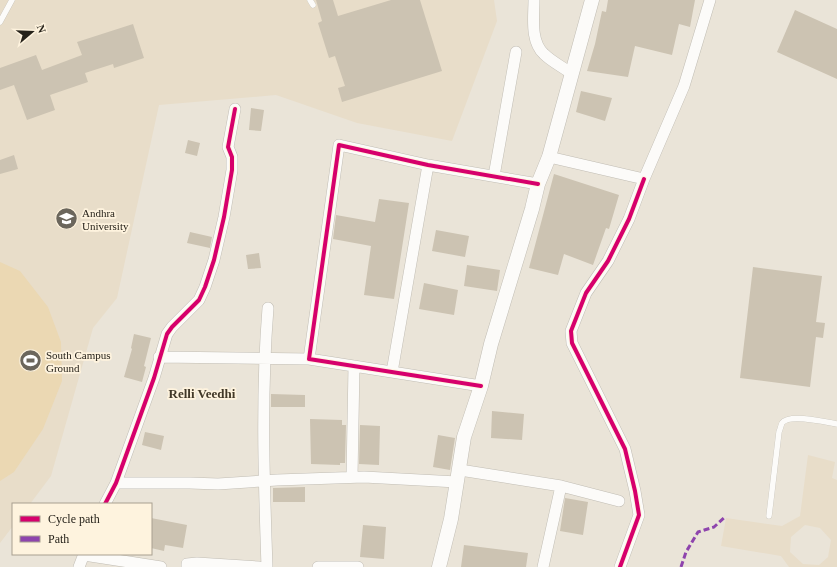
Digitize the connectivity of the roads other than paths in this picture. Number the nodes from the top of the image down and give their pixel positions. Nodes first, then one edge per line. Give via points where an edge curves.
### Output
1 (12, 0) edge
2 (534, 0) edge
3 (592, 0) edge
4 (710, 0) edge
5 (0, 22) edge
6 (516, 52) dead end
7 (572, 74) junction
8 (235, 109) dead end
9 (549, 158) junction
10 (428, 165) junction
11 (494, 176) junction
12 (644, 179) junction
13 (538, 184) junction
14 (268, 308) dead end
15 (159, 357) junction
16 (264, 359) junction
17 (309, 359) junction
18 (354, 366) junction
19 (392, 372) junction
20 (481, 386) junction
21 (837, 424) edge
22 (458, 476) junction
23 (352, 477) junction
24 (264, 481) junction
25 (116, 483) junction
26 (561, 486) junction
27 (619, 501) dead end
28 (106, 503) edge
29 (769, 516) dead end
30 (84, 555) edge
31 (90, 555) edge
32 (79, 567) edge
33 (162, 567) edge
34 (187, 567) edge
35 (259, 567) edge
36 (267, 567) edge
37 (318, 567) edge
38 (358, 567) edge
39 (439, 567) edge
40 (542, 567) edge
41 (620, 567) edge

1 - 5 lane
2 - 7 street via 534,36 538,45 543,54
3 - 7 street
4 - 12 street via 684,86
6 - 11 street
7 - 9 street
8 - 15 street via 228,147 232,158 232,170 214,260 199,300 167,334
9 - 12 street
9 - 13 street
10 - 11 street
10 - 17 street via 339,145
10 - 19 street
11 - 13 street
12 - 41 street via 629,219 608,261 586,293 571,331 572,343 625,449 635,491 639,515
13 - 20 street
14 - 16 street
15 - 16 street
15 - 25 street via 154,378
16 - 17 street
16 - 24 street
17 - 18 street
18 - 19 street
18 - 23 street
19 - 20 street
20 - 22 street via 464,437
21 - 29 lane via 796,418 789,418 783,422
22 - 23 street
22 - 26 street
22 - 39 street
23 - 24 street
24 - 25 street via 218,484
24 - 36 street
25 - 28 street
26 - 27 street
26 - 40 street
30 - 32 street
31 - 33 street
34 - 35 street via 187,564 198,563
37 - 38 street

